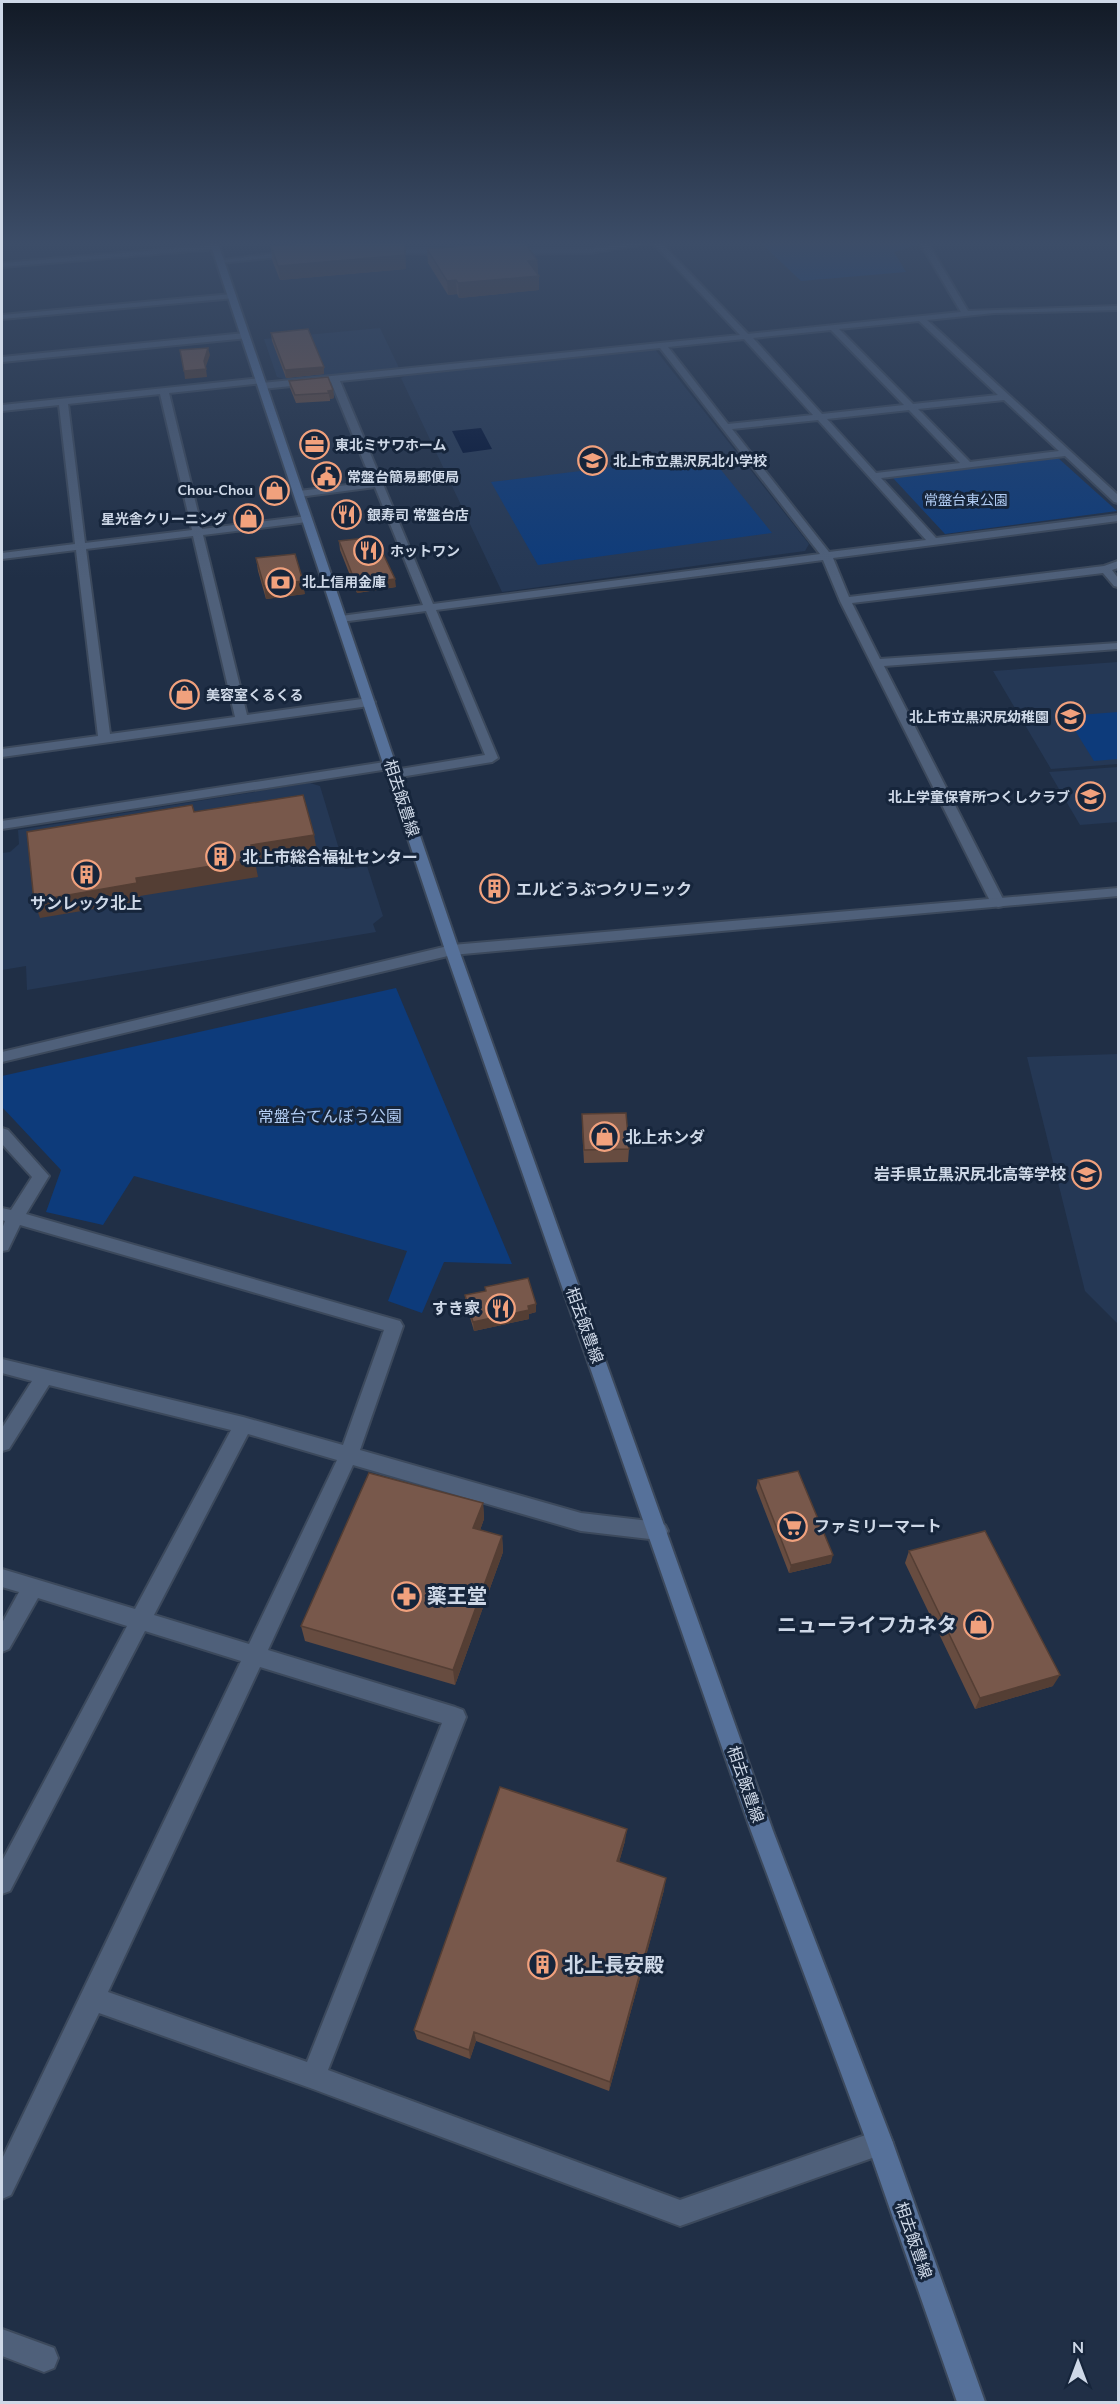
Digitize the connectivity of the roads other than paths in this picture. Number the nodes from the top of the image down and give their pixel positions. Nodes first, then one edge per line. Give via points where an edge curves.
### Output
1 (51, 355) edge
2 (252, 355) edge
3 (553, 355) edge
4 (670, 355) edge
5 (763, 355) edge
6 (860, 355) edge
7 (960, 355) edge
8 (2, 360) edge
9 (334, 378) junction
10 (261, 383) junction
11 (164, 391) junction
12 (1004, 397) junction
13 (63, 402) junction
14 (912, 407) junction
15 (2, 408) edge
16 (819, 418) junction
17 (725, 427) junction
18 (1066, 453) junction
19 (968, 465) junction
20 (873, 476) junction
21 (378, 484) junction
22 (299, 494) junction
23 (1119, 500) edge
24 (307, 519) junction
25 (1111, 522) edge
26 (196, 531) junction
27 (934, 542) junction
28 (81, 547) junction
29 (826, 555) junction
30 (2, 556) edge
31 (1119, 564) edge
32 (1106, 569) junction
33 (1119, 584) edge
34 (844, 601) junction
35 (429, 608) junction
36 (341, 619) junction
37 (1119, 646) edge
38 (876, 663) junction
39 (369, 702) junction
40 (242, 720) junction
41 (104, 739) junction
42 (2, 753) edge
43 (393, 770) junction
44 (2, 825) edge
45 (1119, 892) edge
46 (998, 903) junction
47 (452, 950) junction
48 (2, 1057) edge
49 (2, 1134) edge
50 (8, 1216) edge
51 (2, 1245) edge
52 (2, 1366) edge
53 (44, 1377) junction
54 (243, 1425) junction
55 (2, 1443) edge
56 (349, 1454) junction
57 (658, 1531) junction
58 (2, 1578) edge
59 (33, 1587) junction
60 (140, 1622) junction
61 (2, 1642) edge
62 (255, 1654) junction
63 (2, 1883) edge
64 (93, 1999) junction
65 (313, 2077) junction
66 (880, 2143) junction
67 (2, 2186) edge
68 (2, 2343) edge
69 (44, 2358) dead end
70 (971, 2403) edge

1 - 8 street
2 - 10 main road, 相去飯豊線
3 - 9 street
4 - 17 street
5 - 16 street
6 - 14 street
7 - 12 street
9 - 10 street
9 - 21 street
10 - 11 street
10 - 22 main road, 相去飯豊線
11 - 13 street
11 - 26 street
12 - 14 street
12 - 18 street
13 - 15 street
13 - 28 street
14 - 16 street
14 - 19 street
16 - 17 street
16 - 20 street
17 - 29 street
18 - 19 street
18 - 23 street
19 - 20 street
20 - 27 street
21 - 22 street
21 - 35 street
22 - 24 main road, 相去飯豊線
24 - 26 street
24 - 36 main road, 相去飯豊線
25 - 27 street
26 - 28 street
26 - 40 street
27 - 29 street
28 - 30 street
28 - 41 street
29 - 34 street
29 - 35 street
31 - 32 street
32 - 33 street
32 - 34 street
34 - 38 street
35 - 36 street
35 - 43 street via 492,758
36 - 39 main road, 相去飯豊線
37 - 38 street
38 - 46 street
39 - 40 street
39 - 43 main road, 相去飯豊線
40 - 41 street
41 - 42 street
43 - 44 street
43 - 47 main road, 相去飯豊線
45 - 46 street
46 - 47 street
47 - 48 street
47 - 57 main road, 相去飯豊線
49 - 50 street via 41,1176
50 - 51 street
50 - 56 street via 394,1326
52 - 53 street
53 - 54 street
53 - 55 street
54 - 56 street
54 - 60 street
56 - 57 street via 581,1522
56 - 62 street
57 - 66 main road, 相去飯豊線 via 762,1831
58 - 59 street
59 - 60 street
59 - 61 street
60 - 62 street
60 - 63 street
62 - 64 street
62 - 65 street via 455,1717
64 - 65 street
64 - 67 street
65 - 66 street via 680,2213
66 - 70 main road, 相去飯豊線
68 - 69 street

